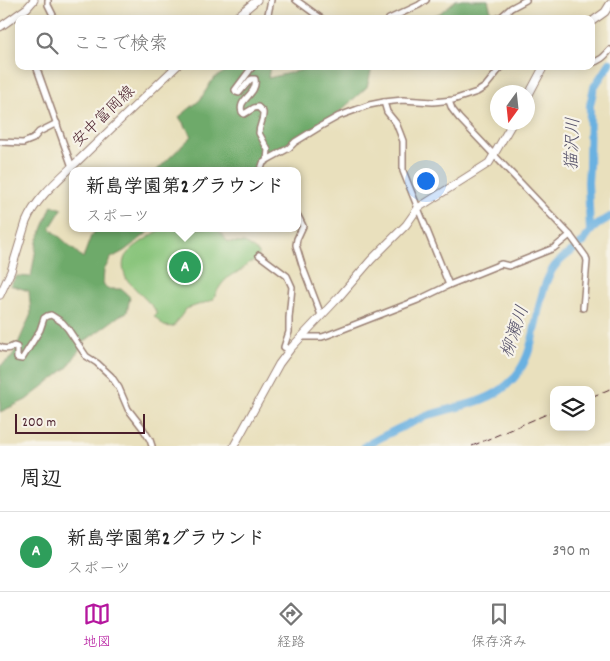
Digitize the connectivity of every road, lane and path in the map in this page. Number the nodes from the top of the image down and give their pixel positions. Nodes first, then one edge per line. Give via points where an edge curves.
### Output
1 (34, 0) edge
2 (48, 0) edge
3 (256, 0) edge
4 (271, 0) edge
5 (296, 0) edge
6 (426, 0) edge
7 (526, 0) edge
8 (610, 4) edge
9 (17, 15) edge
10 (53, 15) edge
11 (239, 15) edge
12 (268, 15) edge
13 (317, 15) edge
14 (398, 15) edge
15 (505, 15) edge
16 (15, 16) edge
17 (595, 19) edge
18 (0, 27) edge
19 (610, 50) edge
20 (595, 62) edge
21 (37, 70) edge
22 (173, 70) edge
23 (250, 70) edge
24 (499, 70) edge
25 (542, 70) edge
26 (534, 85) edge
27 (449, 101) junction
28 (384, 102) junction
29 (57, 124) junction
30 (509, 130) edge
31 (0, 142) edge
32 (495, 155) junction
33 (267, 160) junction
34 (72, 167) joint
35 (262, 167) edge
36 (69, 170) edge
37 (418, 208) junction
38 (301, 232) edge
39 (571, 237) junction
40 (259, 255) dead end
41 (449, 285) junction
42 (0, 295) edge
43 (583, 308) dead end
44 (321, 315) junction
45 (300, 337) junction
46 (0, 347) edge
47 (289, 350) junction
48 (152, 446) edge
49 (234, 446) edge

1 - 9 street
2 - 10 street
3 - 11 street
4 - 12 street
5 - 13 street
6 - 14 street
7 - 15 street
8 - 17 street
16 - 18 street
19 - 20 street
21 - 29 street
22 - 34 street, 安中富岡線
23 - 33 street via 235,90 239,93 252,79 256,82 240,108 244,114 258,107 263,112 259,133 268,150
24 - 27 street via 477,92
25 - 26 street
27 - 28 street
27 - 32 street via 459,118
28 - 33 street via 339,116
28 - 37 street via 402,141 403,171
29 - 31 street via 23,143
29 - 34 street
30 - 32 street
32 - 37 street via 489,163
32 - 39 street
33 - 35 street
36 - 42 street, 安中富岡線 via 39,199 29,214
37 - 41 street
37 - 44 street via 406,225
38 - 44 street via 296,245
39 - 41 street via 554,248 509,266 501,264
39 - 43 street via 587,261
40 - 47 street via 287,276 292,287 289,332 284,348
41 - 45 street via 328,335
44 - 45 street
45 - 47 street
46 - 48 street via 18,347 17,358 22,359 44,318 55,317 68,329 86,356 111,376
47 - 49 street

